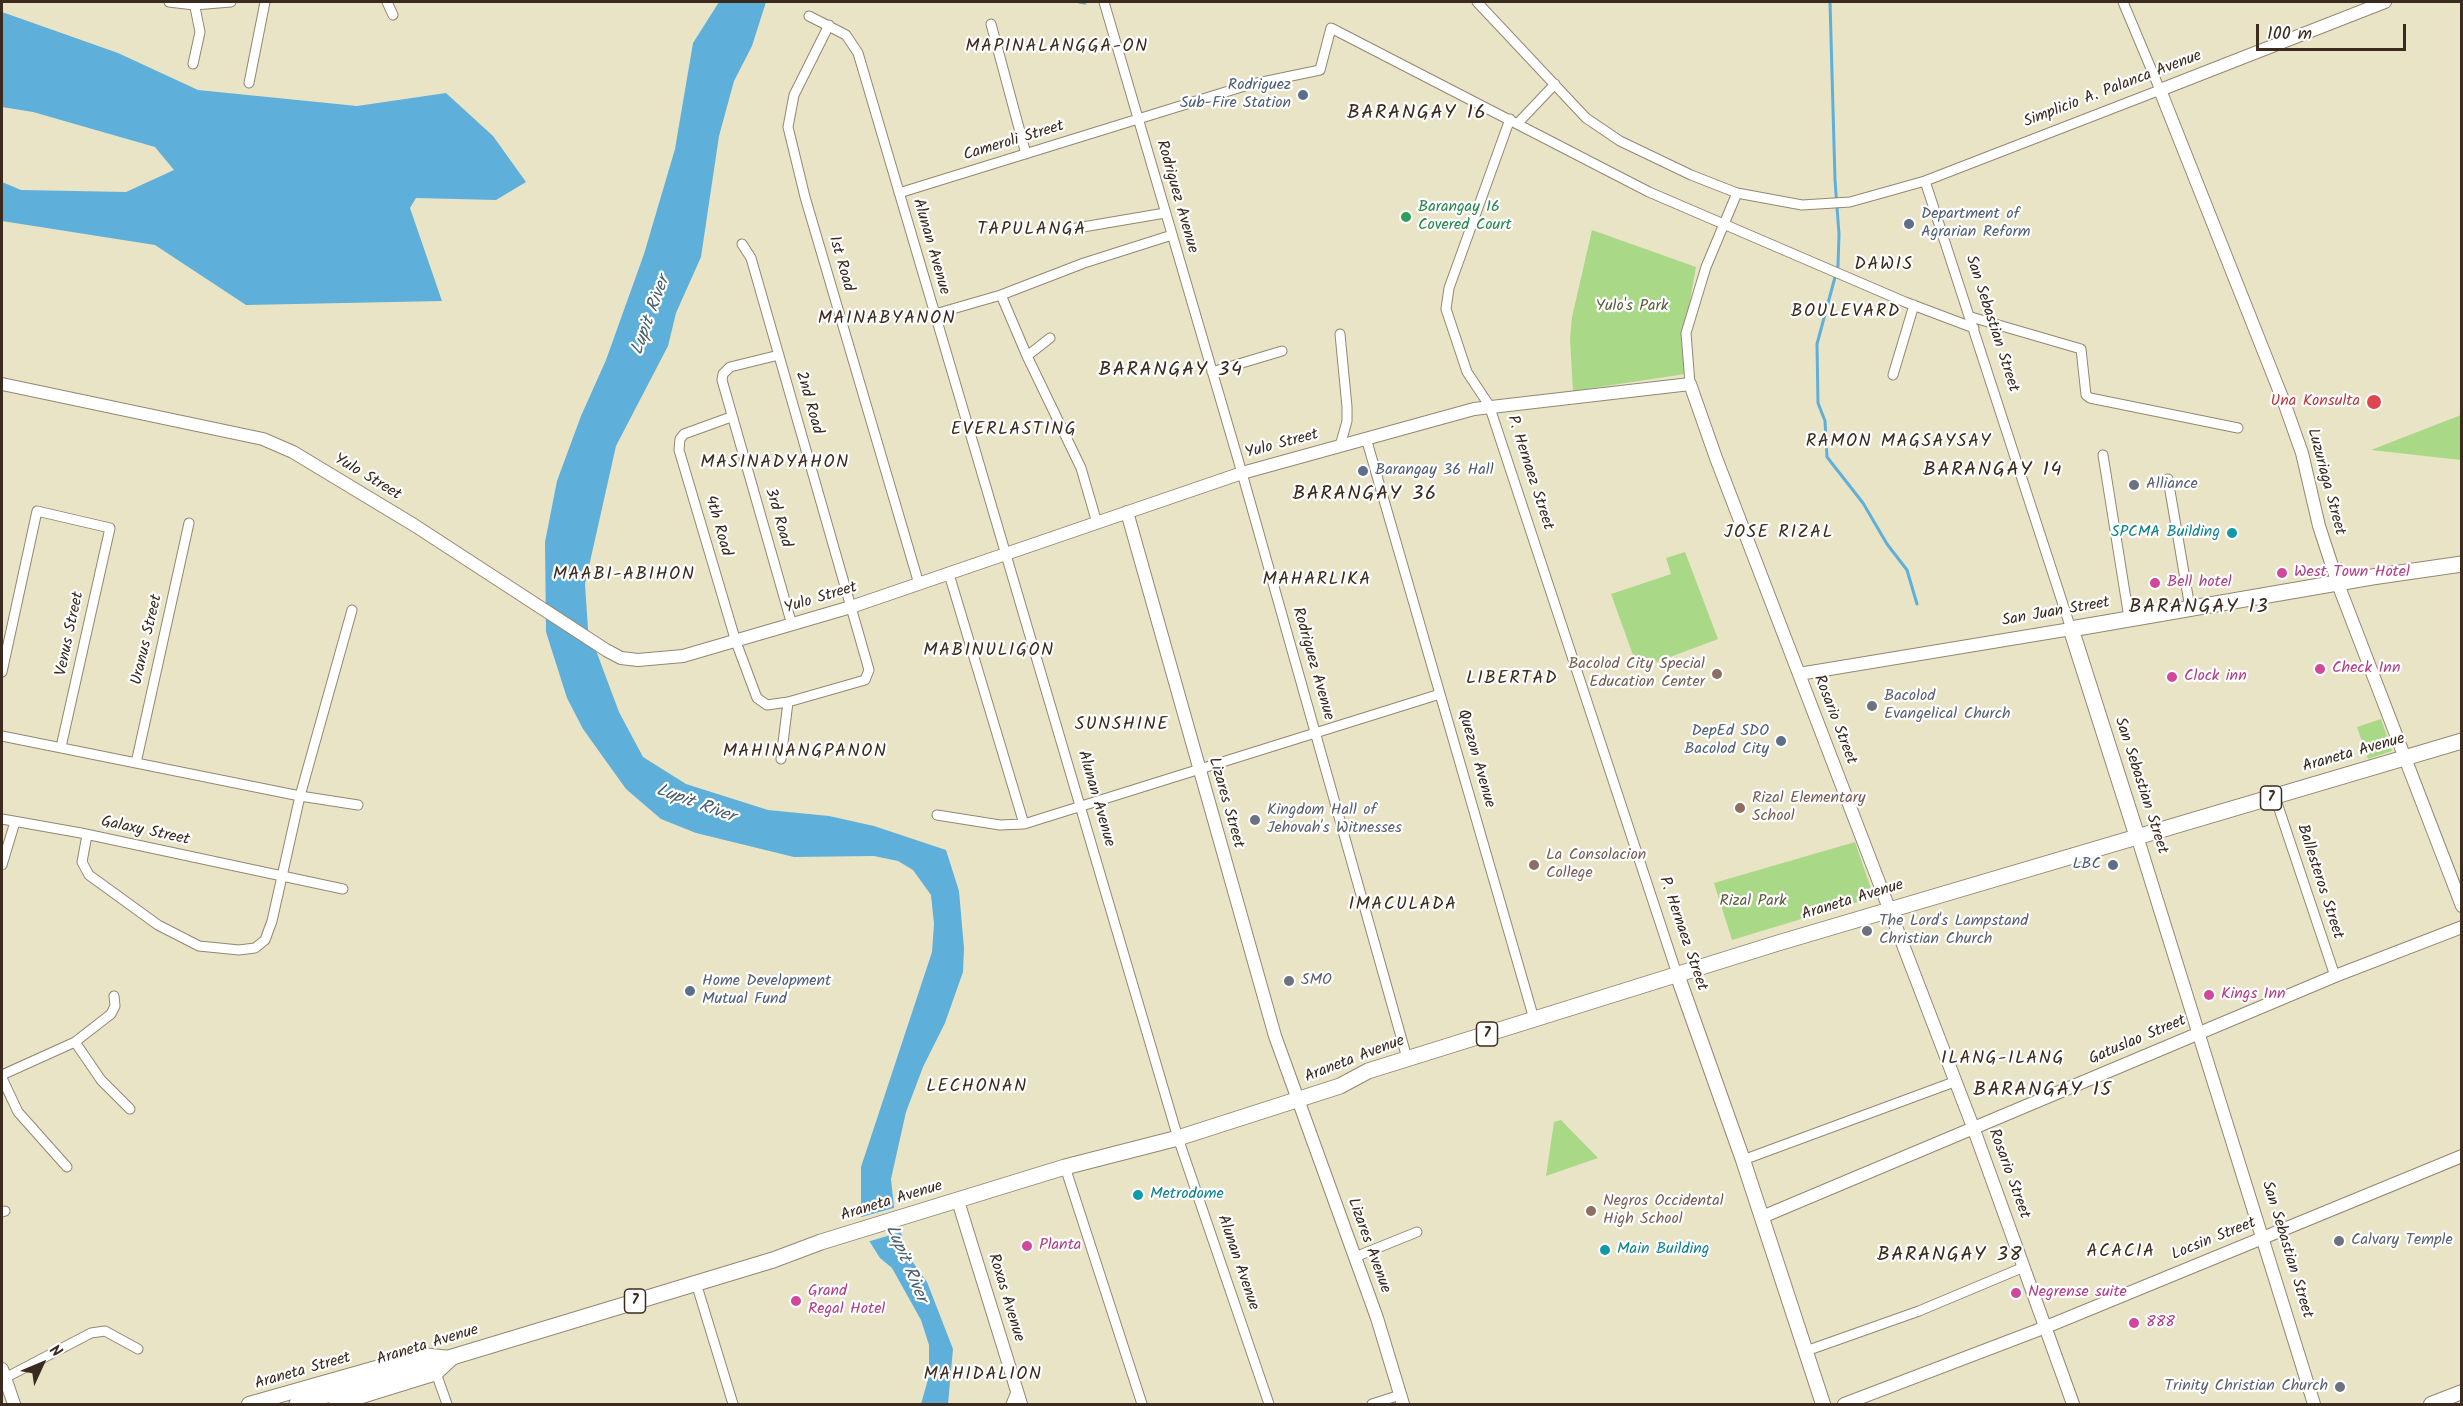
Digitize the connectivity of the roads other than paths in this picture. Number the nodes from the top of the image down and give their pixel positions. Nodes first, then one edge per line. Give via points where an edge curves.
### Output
1 (169, 2) edge
2 (231, 2) edge
3 (265, 2) edge
4 (387, 2) edge
5 (1477, 2) edge
6 (2123, 2) edge
7 (2385, 2) edge
8 (194, 3) edge
9 (1104, 3) edge
10 (393, 15) dead end
11 (809, 16) dead end
12 (991, 24) dead end
13 (829, 25) junction
14 (193, 64) dead end
15 (249, 83) dead end
16 (1555, 84) junction
17 (2160, 90) junction
18 (1138, 118) junction
19 (1514, 121) junction
20 (1026, 154) junction
21 (1925, 182) junction
22 (899, 193) junction
23 (1737, 193) junction
24 (1165, 213) junction
25 (1722, 223) junction
26 (1071, 229) dead end
27 (1172, 235) junction
28 (742, 244) dead end
29 (1000, 295) junction
30 (1914, 305) junction
31 (935, 315) junction
32 (1971, 317) junction
33 (1974, 328) junction
34 (1340, 334) dead end
35 (1050, 338) dead end
36 (1282, 351) dead end
37 (779, 355) junction
38 (1027, 356) junction
39 (1212, 372) junction
40 (1893, 375) dead end
41 (2, 384) edge
42 (1690, 384) junction
43 (1489, 405) junction
44 (731, 417) junction
45 (2238, 428) dead end
46 (1366, 438) junction
47 (1340, 446) junction
48 (2103, 455) dead end
49 (1242, 473) junction
50 (2168, 480) dead end
51 (1127, 512) junction
52 (189, 523) dead end
53 (1097, 523) junction
54 (1006, 554) junction
55 (2462, 564) edge
56 (949, 574) junction
57 (919, 584) junction
58 (2338, 584) junction
59 (851, 607) junction
60 (2190, 608) junction
61 (352, 610) dead end
62 (2129, 618) junction
63 (792, 625) junction
64 (2071, 629) junction
65 (736, 642) junction
66 (2, 672) edge
67 (1799, 674) junction
68 (1440, 694) junction
69 (788, 702) junction
70 (1316, 732) junction
71 (2, 736) edge
72 (2462, 741) edge
73 (61, 747) junction
74 (781, 759) dead end
75 (2404, 759) junction
76 (136, 763) junction
77 (1198, 770) junction
78 (300, 796) junction
79 (2275, 797) junction
80 (358, 804) dead end
81 (1081, 806) junction
82 (937, 815) dead end
83 (2, 819) edge
84 (15, 822) junction
85 (1024, 824) junction
86 (87, 835) junction
87 (2137, 837) junction
88 (2, 865) edge
89 (281, 877) junction
90 (343, 889) dead end
91 (2462, 906) edge
92 (1890, 909) junction
93 (2462, 927) edge
94 (1677, 974) junction
95 (2335, 976) junction
96 (114, 996) dead end
97 (1534, 1019) junction
98 (2200, 1033) junction
99 (75, 1042) junction
100 (1407, 1059) junction
101 (2, 1077) edge
102 (1954, 1082) junction
103 (1299, 1100) junction
104 (130, 1109) dead end
105 (1973, 1127) junction
106 (1178, 1138) junction
107 (2462, 1156) edge
108 (1743, 1160) junction
109 (68, 1167) dead end
110 (1065, 1167) junction
111 (958, 1201) junction
112 (1762, 1217) junction
113 (1417, 1232) dead end
114 (2264, 1238) junction
115 (1355, 1257) junction
116 (2024, 1267) junction
117 (696, 1283) junction
118 (2046, 1327) junction
119 (138, 1349) dead end
120 (1806, 1351) junction
121 (452, 1358) junction
122 (3, 1373) edge
123 (436, 1373) junction
124 (1016, 1392) junction
125 (2462, 1392) edge
126 (1402, 1400) edge
127 (14, 1404) edge
128 (249, 1404) edge
129 (297, 1404) edge
130 (336, 1404) edge
131 (447, 1404) edge
132 (734, 1404) edge
133 (1011, 1404) edge
134 (1021, 1404) edge
135 (1142, 1404) edge
136 (1269, 1404) edge
137 (1372, 1404) edge
138 (1823, 1404) edge
139 (1844, 1404) edge
140 (2073, 1404) edge
141 (2314, 1404) edge
142 (2431, 1404) edge

1 - 8 street
2 - 8 street
3 - 15 street
4 - 10 street
5 - 16 street, Simplicio A. Palanca Avenue
6 - 17 street, Luzuriaga Street
7 - 17 street, Simplicio A. Palanca Avenue
8 - 14 street via 200,32
9 - 18 street, Rodriguez Avenue
11 - 13 street, Alunan Avenue
12 - 20 street
13 - 22 street, Alunan Avenue via 855,47
13 - 57 street, 1st Road via 794,95 788,127
16 - 19 street
16 - 23 street, Simplicio A. Palanca Avenue via 1586,118 1620,141
17 - 21 street, Simplicio A. Palanca Avenue
17 - 58 street, Luzuriaga Street via 2302,453 2322,539
18 - 19 street, Cameroli Street via 1248,85 1320,70 1331,28
18 - 20 street, Cameroli Street
18 - 24 street, Rodriguez Avenue
19 - 25 street via 1649,192
19 - 43 street, P. Hernaez Street via 1445,303 1467,372
20 - 22 street, Cameroli Street
21 - 23 street, Simplicio A. Palanca Avenue via 1850,202 1821,205 1778,202
21 - 32 street, San Sebastian Street
22 - 31 street, Alunan Avenue
23 - 25 street
24 - 26 street
24 - 27 street, Rodriguez Avenue
25 - 30 street
25 - 42 street via 1686,333
27 - 29 street
27 - 39 street, Rodriguez Avenue
28 - 37 street, 2nd Road via 751,258
29 - 31 street
29 - 38 street
30 - 33 street
30 - 40 street
31 - 54 street, Alunan Avenue
32 - 33 street, San Sebastian Street
32 - 45 street via 2081,349 2086,395 2090,398
33 - 64 street, San Sebastian Street
34 - 47 street via 1347,421
35 - 38 street
36 - 39 street
37 - 44 street, 3rd Road via 724,371 722,380
37 - 59 street, 2nd Road
38 - 53 street via 1081,468
39 - 49 street, Rodriguez Avenue
41 - 65 street, Yulo Street via 262,439 293,452 621,658 656,660
42 - 43 street, Yulo Street
42 - 67 street, Rosario Street
43 - 46 street, Yulo Street
43 - 94 street, P. Hernaez Street
44 - 63 street, 3rd Road
44 - 65 street, 4th Road via 684,434 678,445
46 - 47 street, Yulo Street
46 - 68 street, Quezon Avenue
47 - 49 street, Yulo Street
48 - 62 street
49 - 51 street, Yulo Street
49 - 70 street, Rodriguez Avenue
50 - 60 street
51 - 53 street, Yulo Street
51 - 77 street, Lizares Street
52 - 76 street, Uranus Street
53 - 54 street, Yulo Street
54 - 56 street, Yulo Street
54 - 81 street, Alunan Avenue
55 - 58 main road, San Juan Street
56 - 57 street, Yulo Street
56 - 85 street
57 - 59 street, Yulo Street
58 - 60 main road, San Juan Street
58 - 75 street, Luzuriaga Street
59 - 63 street, Yulo Street
59 - 69 street, 2nd Road via 868,676
60 - 62 main road, San Juan Street
61 - 78 street
62 - 64 main road, San Juan Street
63 - 65 street, Yulo Street
64 - 67 street, San Juan Street
64 - 87 main road, San Sebastian Street
65 - 69 street, 4th Road via 760,702
66 - 73 street, Venus Street via 37,511 110,528
67 - 92 street, Rosario Street
68 - 70 street
68 - 97 street, Quezon Avenue
69 - 74 street
70 - 77 street
70 - 100 street, Rodriguez Avenue
71 - 73 street
72 - 75 main road, Araneta Avenue / 7
73 - 76 street
75 - 79 main road, Araneta Avenue / 7
75 - 91 street, Luzuriaga Street
76 - 78 street
77 - 81 street
77 - 103 street, Lizares Street via 1275,1036
78 - 80 street
78 - 89 street
79 - 87 main road, Araneta Avenue / 7
79 - 95 street, Ballesteros Street
81 - 85 street
81 - 106 street, Alunan Avenue
82 - 85 street via 1000,825
83 - 84 street, Galaxy Street
84 - 86 street, Galaxy Street
84 - 88 street
86 - 89 street, Galaxy Street
86 - 89 street via 82,862 89,875 159,925 199,946 239,950 255,948 265,940
87 - 92 main road, Araneta Avenue / 7
87 - 98 street, San Sebastian Street
89 - 90 street, Galaxy Street
92 - 94 main road, Araneta Avenue / 7
92 - 102 street, Rosario Street
93 - 95 street, Gatuslao Street
94 - 97 main road, Araneta Avenue / 7
94 - 108 main road, P. Hernaez Street
95 - 98 street, Gatuslao Street
96 - 99 street via 111,1014
97 - 100 main road, Araneta Avenue / 7
98 - 105 street, Gatuslao Street
98 - 114 street, San Sebastian Street
99 - 101 street
99 - 104 street via 101,1080
100 - 103 main road, Araneta Avenue / 7
101 - 109 street via 18,1112
102 - 105 street, Rosario Street
102 - 108 street
103 - 106 main road, Araneta Avenue / 7
103 - 115 street, Lizares Avenue
105 - 112 street, Gatuslao Street
105 - 116 street, Rosario Street
106 - 110 main road, Araneta Avenue / 7
106 - 136 street, Alunan Avenue
107 - 114 street, Locsin Street
108 - 112 main road, P. Hernaez Street
110 - 111 main road, Araneta Avenue / 7
110 - 135 street
111 - 117 main road, Araneta Avenue / 7
111 - 124 street, Roxas Avenue
112 - 120 main road, P. Hernaez Street
113 - 115 street
114 - 118 street, Locsin Street
114 - 141 street, San Sebastian Street
115 - 126 street, Lizares Avenue
116 - 118 street, Rosario Street
116 - 120 street via 1919,1311
117 - 121 main road, Araneta Avenue / 7
117 - 132 street
118 - 139 street, Locsin Street
118 - 140 street, Rosario Street
119 - 122 street via 105,1331 91,1333
120 - 138 main road, P. Hernaez Street
121 - 123 main road, 7
121 - 128 main road, Araneta Street / 7 via 422,1355
121 - 129 main road, Araneta Avenue / 7
122 - 127 street
123 - 130 main road, 7
123 - 131 street
124 - 133 street
124 - 134 street, Roxas Avenue
125 - 142 main road
126 - 137 street

